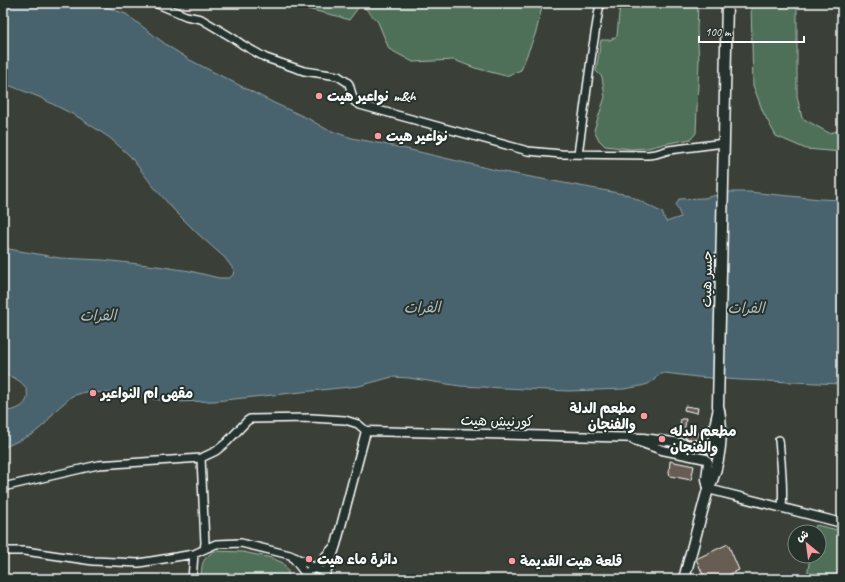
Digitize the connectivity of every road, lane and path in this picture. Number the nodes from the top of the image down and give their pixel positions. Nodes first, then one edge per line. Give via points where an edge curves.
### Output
1 (155, 3) edge
2 (600, 3) edge
3 (727, 3) edge
4 (724, 142) junction
5 (578, 154) junction
6 (718, 406) junction
7 (366, 431) junction
8 (628, 438) junction
9 (779, 440) dead end
10 (201, 458) junction
11 (3, 487) edge
12 (708, 489) junction
13 (782, 508) junction
14 (842, 523) edge
15 (336, 545) junction
16 (204, 549) junction
17 (3, 551) edge
18 (194, 554) junction
19 (290, 555) junction
20 (315, 568) junction
21 (308, 578) edge
22 (323, 578) edge
23 (192, 579) edge
24 (684, 579) edge

1 - 5 street via 186,16 201,19 266,58 304,71 338,76 349,84 353,98 360,105 528,151
2 - 5 street
3 - 4 main road, جسر هيت
4 - 5 street via 648,155
4 - 6 main road, جسر هيت
6 - 8 street, كورنيش هيت via 712,445 708,448
6 - 12 main road, جسر هيت via 721,426 718,461
7 - 8 street, كورنيش هيت
7 - 10 street via 358,424 345,420 250,419 216,451
7 - 15 street
8 - 12 street, كورنيش هيت via 662,450 706,459
9 - 13 street
10 - 11 street via 98,465
10 - 16 street
12 - 13 street
12 - 24 main road, جسر هيت
13 - 14 street
15 - 20 street
15 - 22 street
16 - 18 street
16 - 19 street via 216,544 242,543
17 - 18 street via 25,551 93,561 139,563
18 - 23 street
19 - 20 street
19 - 21 street
20 - 21 street via 309,572
20 - 22 street via 321,570

